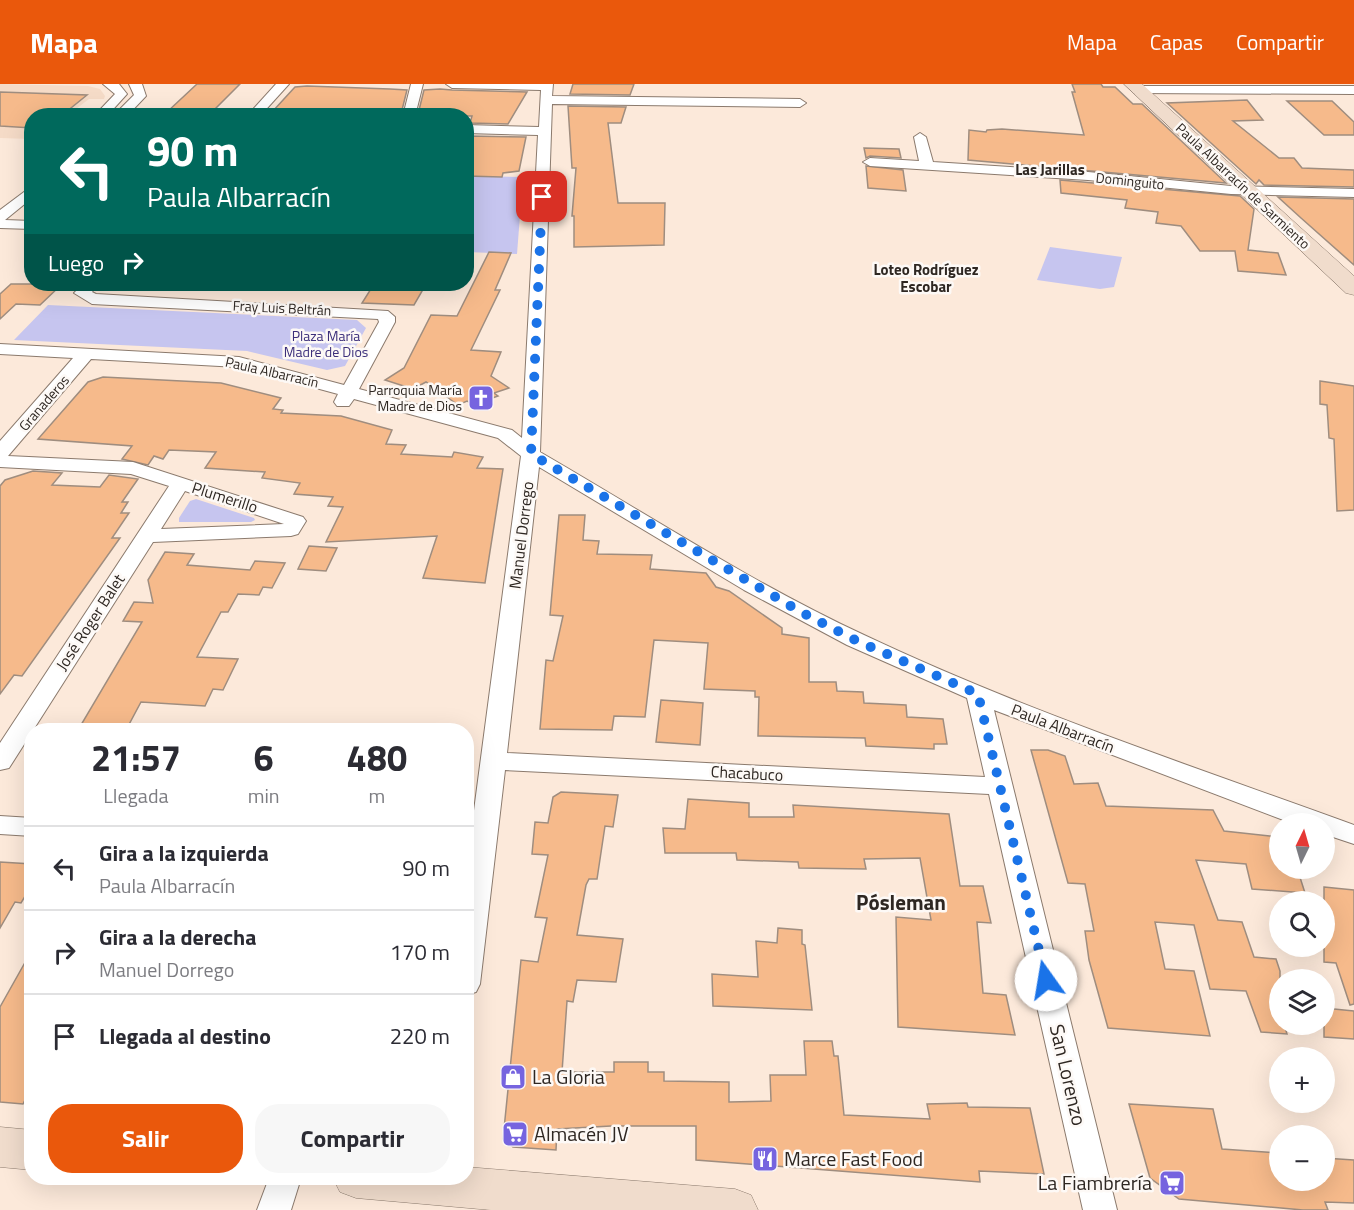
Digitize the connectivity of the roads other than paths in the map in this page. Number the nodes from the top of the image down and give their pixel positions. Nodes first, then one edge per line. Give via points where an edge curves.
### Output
1 (135, 84) edge
2 (283, 84) edge
3 (417, 84) edge
4 (452, 84) edge
5 (112, 85) edge
6 (1135, 87) edge
7 (547, 90) edge
8 (1354, 90) edge
9 (800, 103) dead end
10 (108, 108) edge
11 (127, 108) edge
12 (260, 108) edge
13 (411, 108) edge
14 (474, 129) edge
15 (545, 131) junction
16 (920, 137) dead end
17 (870, 162) dead end
18 (927, 166) junction
19 (24, 186) edge
20 (24, 189) edge
21 (1249, 191) junction
22 (1354, 193) edge
23 (0, 198) edge
24 (0, 217) edge
25 (0, 224) edge
26 (24, 225) edge
27 (1354, 288) edge
28 (88, 291) edge
29 (0, 349) edge
30 (83, 358) junction
31 (0, 360) edge
32 (346, 397) junction
33 (0, 453) edge
34 (531, 454) junction
35 (0, 461) edge
36 (181, 483) junction
37 (146, 536) junction
38 (978, 694) junction
39 (25, 723) edge
40 (24, 725) edge
41 (494, 760) junction
42 (0, 762) edge
43 (1000, 786) junction
44 (1293, 813) edge
45 (0, 825) edge
46 (24, 826) edge
47 (1335, 828) edge
48 (1354, 835) edge
49 (474, 920) edge
50 (0, 1147) edge
51 (24, 1149) edge
52 (474, 1184) edge
53 (283, 1185) edge
54 (274, 1210) edge
55 (735, 1210) edge
56 (1100, 1210) edge

1 - 11 street via 140,96
2 - 12 street
3 - 13 street
4 - 7 street
5 - 10 street via 120,91 120,97
6 - 8 street
6 - 21 main road, Paula Albarracín de Sarmiento
7 - 9 street
7 - 15 street, Manuel Dorrego
14 - 15 street
15 - 34 street, Manuel Dorrego
16 - 18 street
17 - 18 street, Dominguito
18 - 21 street, Dominguito
19 - 23 street
20 - 24 street
21 - 22 street, Dominguito
21 - 27 main road, Paula Albarracín de Sarmiento
25 - 26 street
28 - 32 street, Fray Luis Beltrán via 92,299 382,314 387,322
29 - 30 street, Paula Albarracín
30 - 31 street, Paula Albarracín
30 - 32 street, Paula Albarracín via 231,373
30 - 33 street, Granaderos
32 - 34 street, Paula Albarracín
34 - 38 street, Paula Albarracín via 801,612
34 - 41 street, Manuel Dorrego
35 - 36 street, Plumerillo via 126,468
36 - 37 street, José Roger Balet
36 - 37 street, Plumerillo via 296,520 291,530
37 - 39 street, José Roger Balet
38 - 43 street, San Lorenzo
38 - 44 street, Paula Albarracín
40 - 42 street, José Roger Balet
41 - 43 street, Chacabuco
41 - 49 street, Manuel Dorrego
43 - 56 street, San Lorenzo
45 - 46 street
47 - 48 street, Paula Albarracín
50 - 51 main road
52 - 55 main road
53 - 54 street

